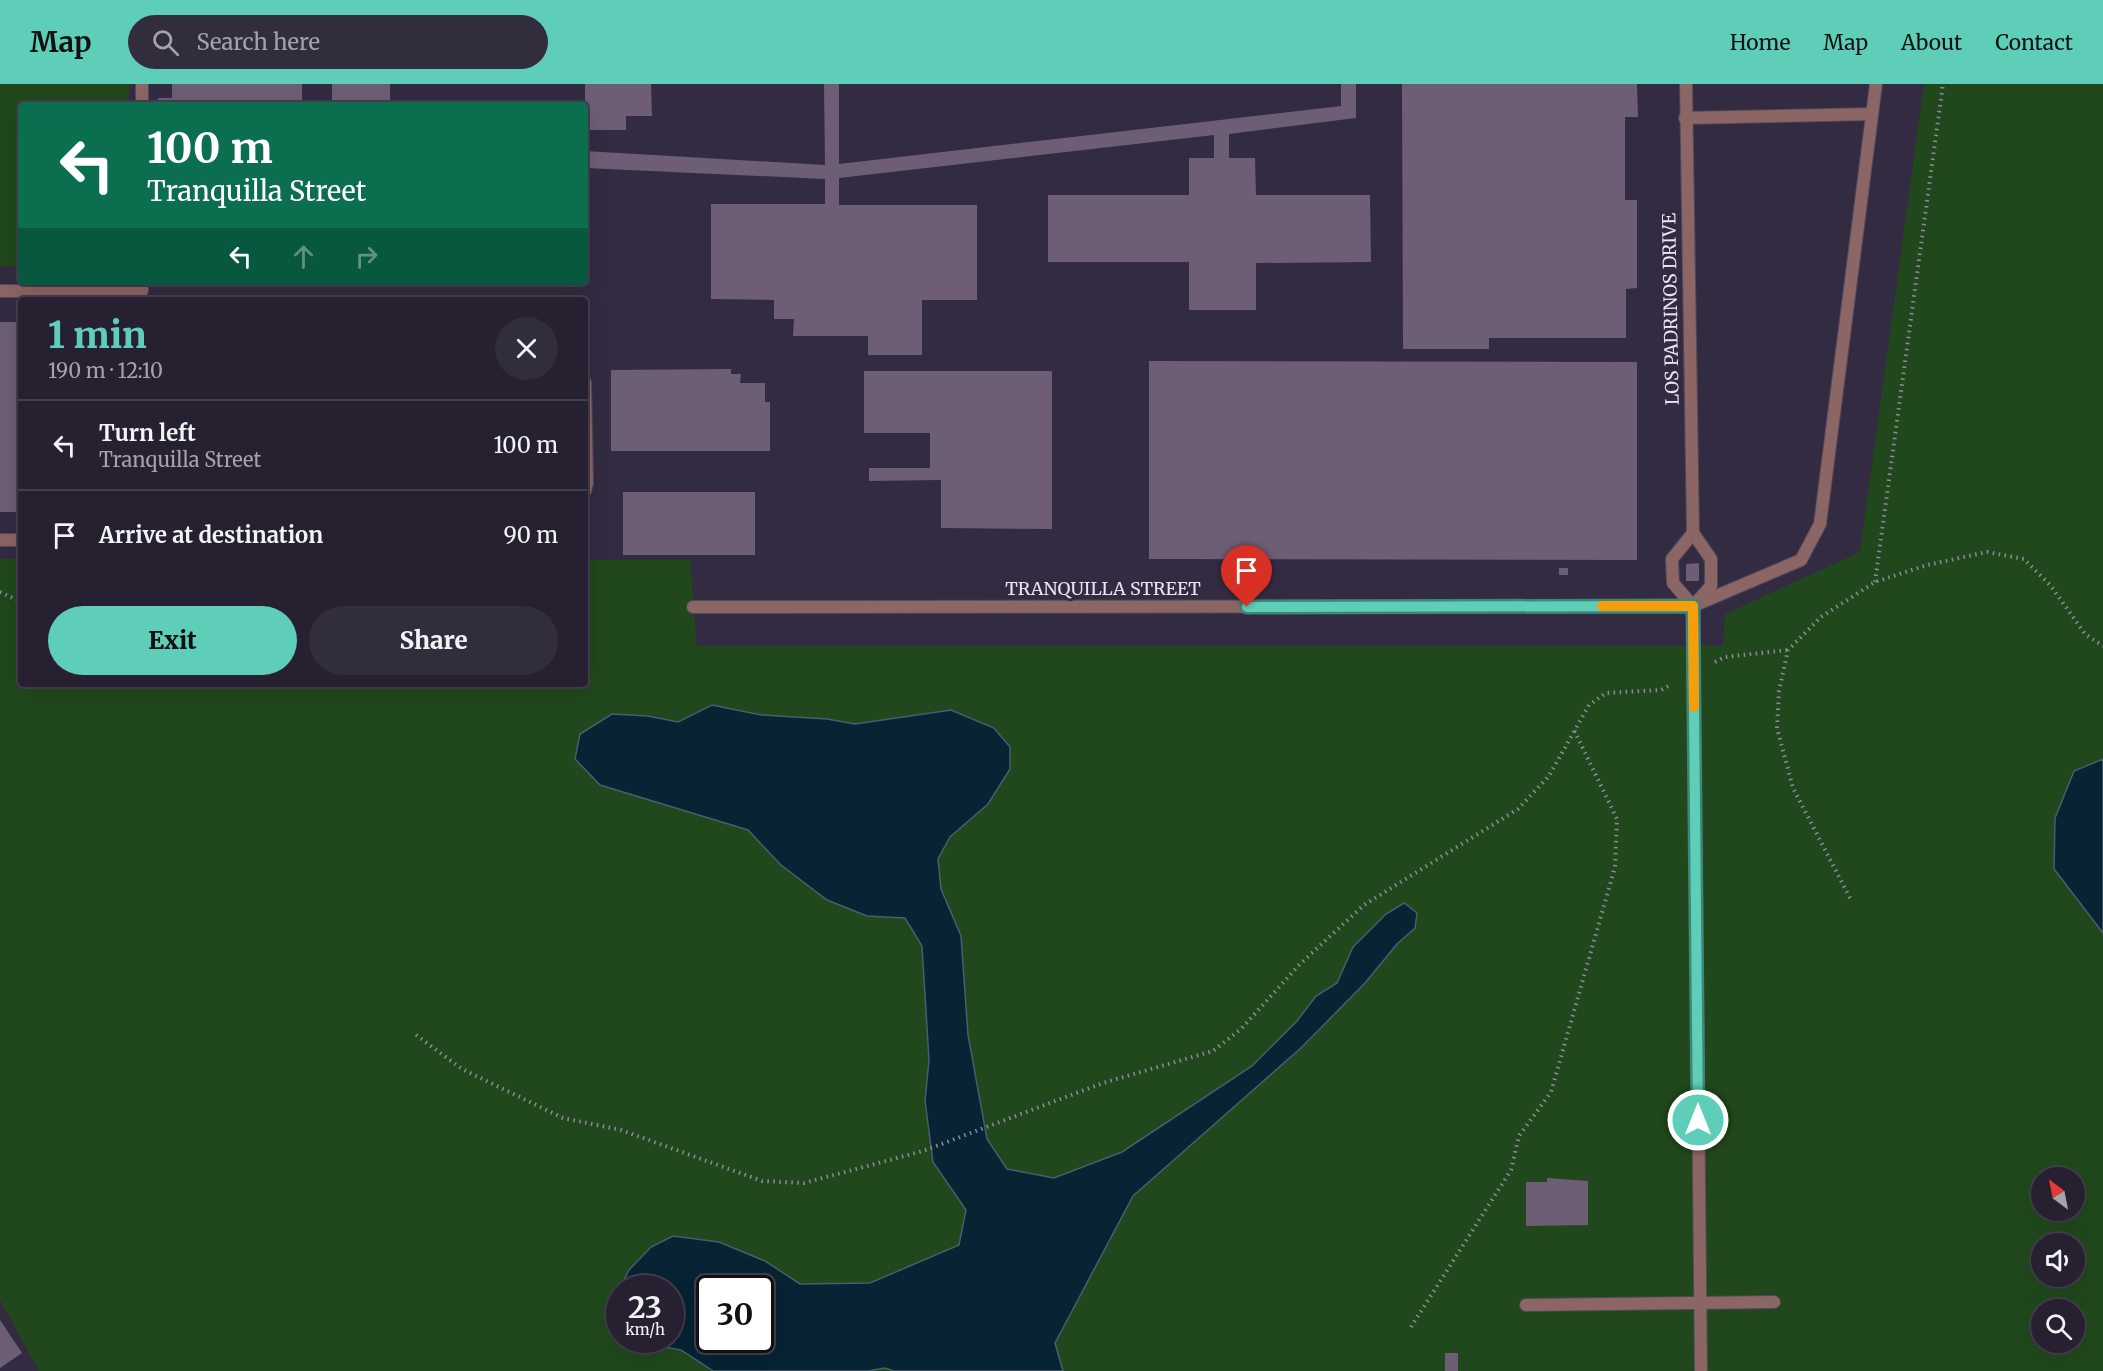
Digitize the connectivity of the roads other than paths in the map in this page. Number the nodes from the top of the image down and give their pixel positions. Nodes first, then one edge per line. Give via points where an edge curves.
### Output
1 (142, 84) edge
2 (1686, 84) edge
3 (1876, 84) edge
4 (142, 102) edge
5 (1872, 114) junction
6 (1685, 118) junction
7 (142, 285) edge
8 (0, 291) edge
9 (1693, 533) junction
10 (0, 540) edge
11 (18, 540) edge
12 (1693, 606) junction
13 (693, 607) dead end
14 (1774, 1302) dead end
15 (1700, 1303) junction
16 (1526, 1305) dead end
17 (1701, 1371) edge

1 - 4 street
2 - 6 street, LOS PADRINOS DRIVE
3 - 5 street
5 - 6 street
5 - 12 street via 1821,524 1801,560
6 - 9 street, LOS PADRINOS DRIVE
7 - 8 street via 142,291
9 - 12 street via 1711,559 1711,585
9 - 12 street via 1672,559 1673,583
10 - 11 street
12 - 13 street, TRANQUILLA STREET
12 - 15 street
14 - 15 street
15 - 16 street
15 - 17 street

